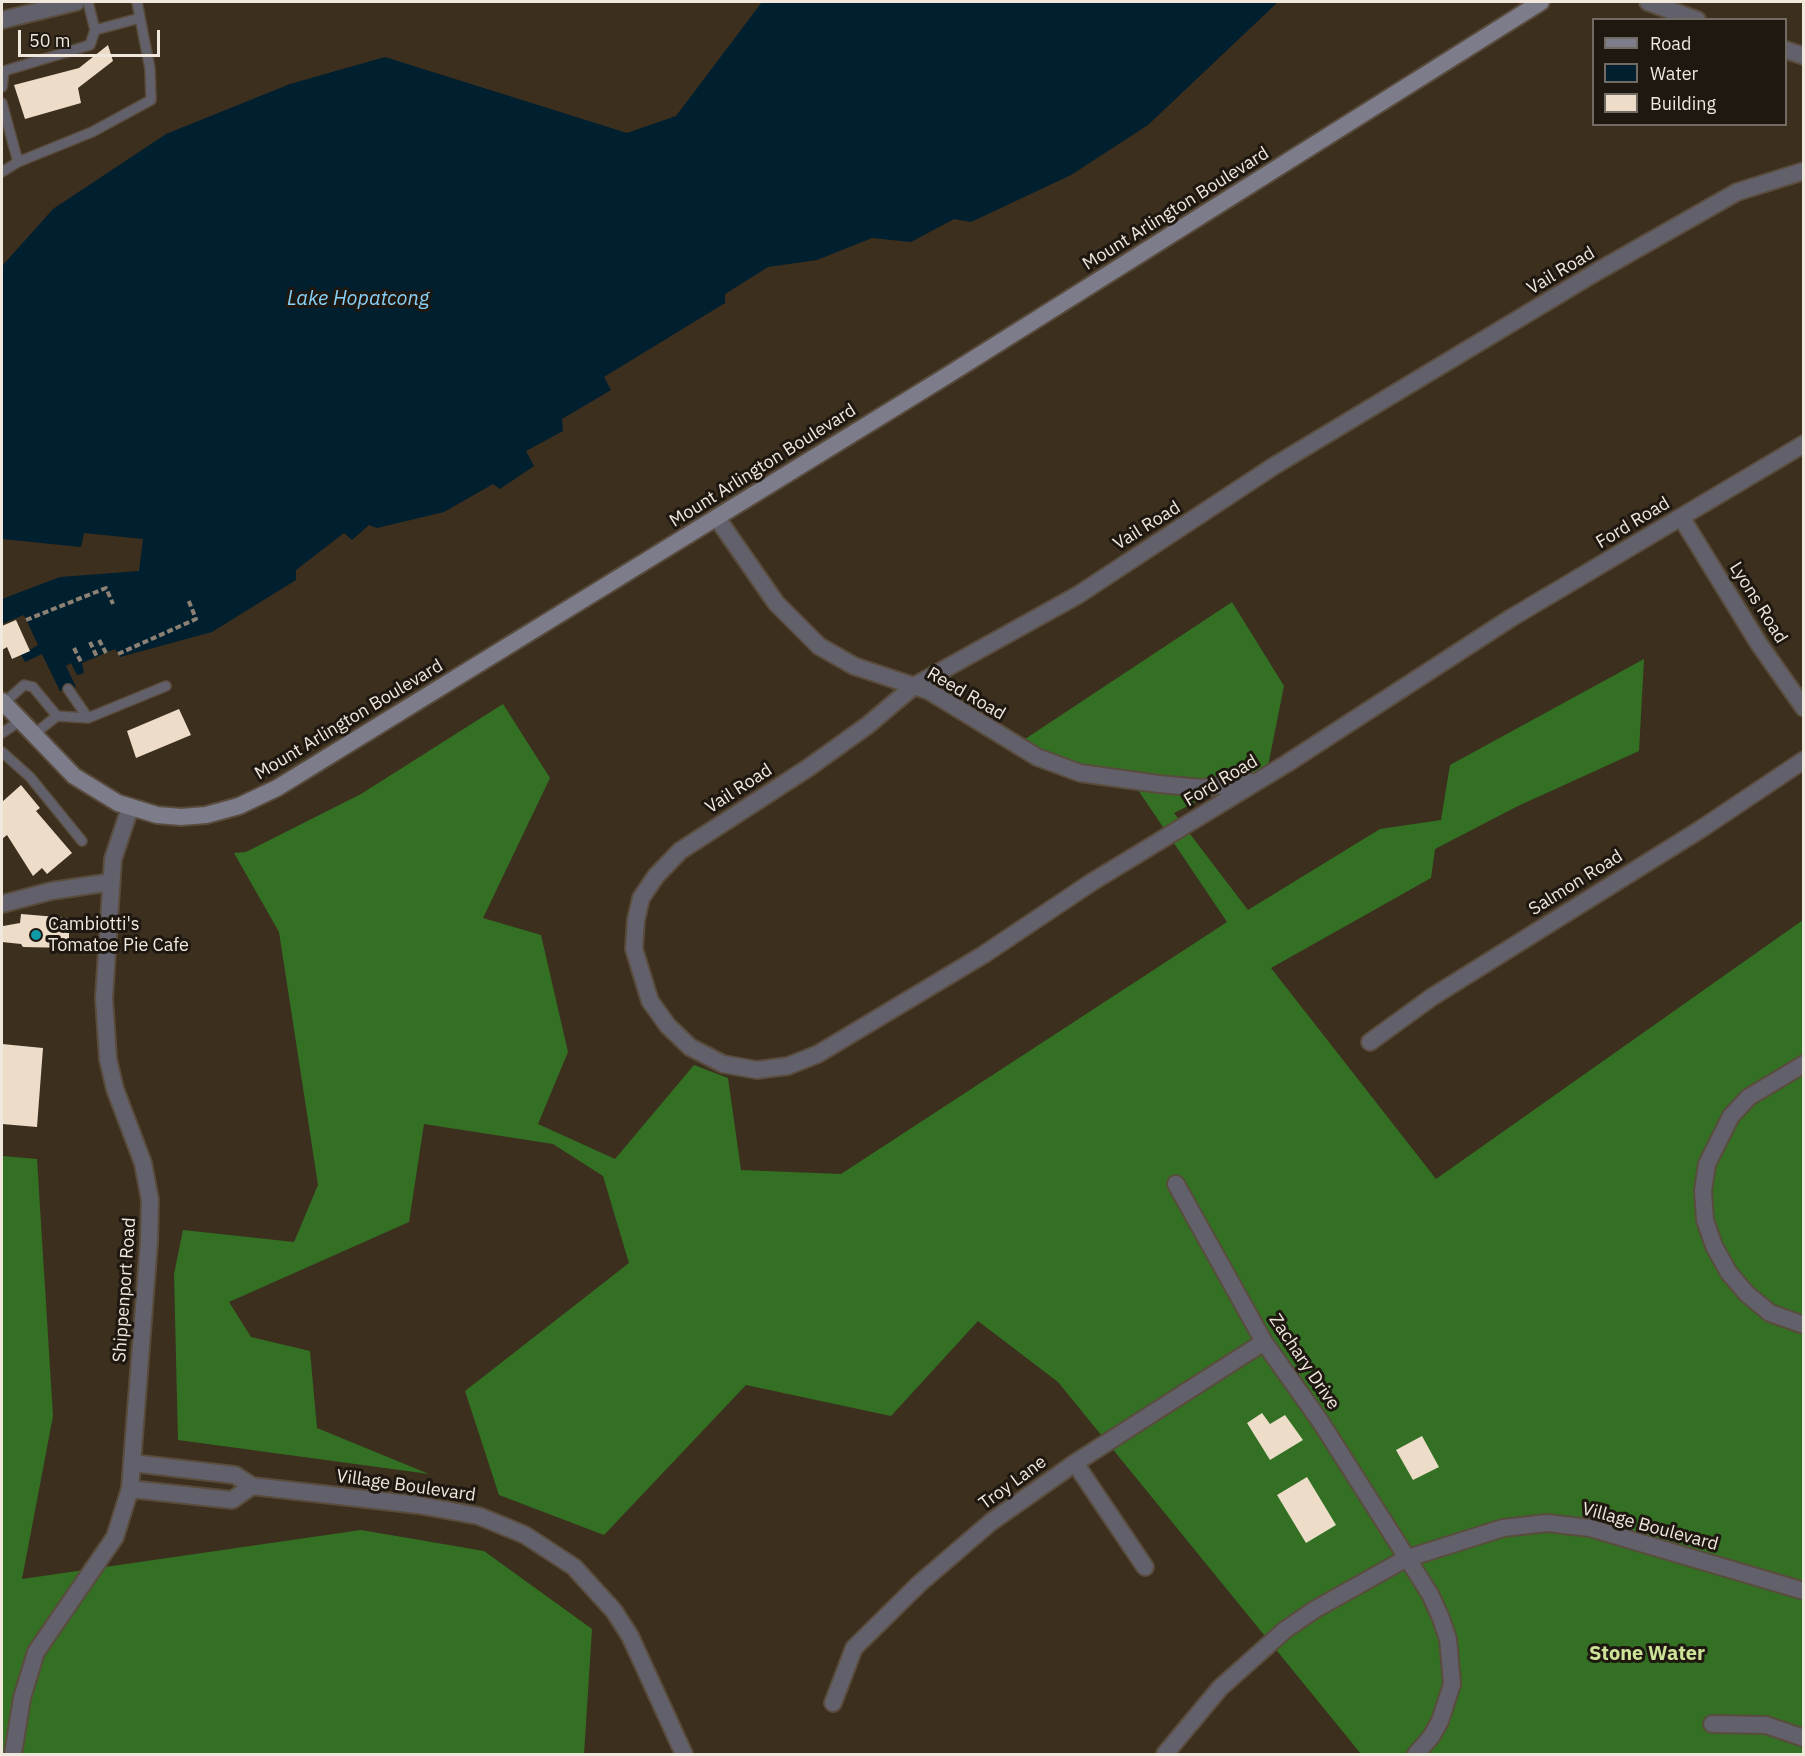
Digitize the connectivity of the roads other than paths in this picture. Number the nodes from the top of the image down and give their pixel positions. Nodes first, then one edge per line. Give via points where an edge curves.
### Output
1 (76, 2) edge
2 (88, 2) edge
3 (137, 2) edge
4 (1540, 2) edge
5 (1648, 2) edge
6 (140, 18) junction
7 (1692, 18) edge
8 (2, 20) edge
9 (95, 30) junction
10 (1787, 51) edge
11 (1803, 56) edge
12 (2, 87) edge
13 (2, 103) edge
14 (18, 162) junction
15 (1803, 171) edge
16 (2, 172) edge
17 (1803, 444) edge
18 (1681, 517) junction
19 (717, 518) junction
20 (166, 686) dead end
21 (914, 686) junction
22 (68, 689) dead end
23 (3, 702) edge
24 (1803, 708) edge
25 (57, 716) junction
26 (88, 718) junction
27 (20, 721) junction
28 (2, 733) edge
29 (33, 735) junction
30 (2, 752) edge
31 (1803, 760) edge
32 (1258, 782) junction
33 (130, 808) junction
34 (82, 841) dead end
35 (111, 882) junction
36 (2, 904) edge
37 (656, 1009) joint
38 (1370, 1042) dead end
39 (1803, 1064) edge
40 (1176, 1184) dead end
41 (1803, 1324) edge
42 (1264, 1342) junction
43 (132, 1463) junction
44 (1075, 1463) junction
45 (252, 1486) junction
46 (130, 1489) junction
47 (1405, 1559) junction
48 (1145, 1567) dead end
49 (1803, 1591) edge
50 (833, 1703) dead end
51 (1712, 1724) dead end
52 (1803, 1738) edge
53 (13, 1755) edge
54 (684, 1755) edge
55 (1165, 1755) edge
56 (1416, 1755) edge

1 - 8 street
2 - 9 lane
3 - 6 lane
4 - 19 main road, Mount Arlington Boulevard
5 - 7 street
6 - 9 lane
6 - 14 lane via 150,69 151,100 92,132
9 - 12 lane via 90,45 4,71
10 - 11 street
13 - 14 lane
14 - 16 lane
15 - 21 street, Vail Road via 1737,192 1598,271 1274,466 1078,595
17 - 18 street, Ford Road
18 - 24 street, Lyons Road
18 - 32 street, Ford Road via 1511,618
19 - 21 street, Reed Road via 776,603 819,646 854,666
19 - 33 main road, Mount Arlington Boulevard via 277,788 206,815 157,815
20 - 26 lane
21 - 32 street, Reed Road via 969,714 1037,757 1080,772 1202,788
21 - 37 street, Vail Road via 808,768 680,851 656,876 641,898 634,950
22 - 26 lane
23 - 25 lane via 24,685 33,687
23 - 27 main road, Mount Arlington Boulevard
25 - 26 lane
25 - 29 lane
27 - 28 lane
27 - 29 main road, Mount Arlington Boulevard
29 - 33 main road, Mount Arlington Boulevard via 74,776
30 - 34 lane via 30,777
31 - 38 street, Salmon Road via 1701,829 1432,997
32 - 37 street, Ford Road via 848,1037 788,1066 757,1070 723,1064 690,1047
33 - 35 street, Shippenport Road via 113,859
35 - 36 street via 51,891
35 - 43 street, Shippenport Road via 104,998 108,1059 143,1163 150,1200
39 - 41 street via 1749,1097 1731,1116 1707,1164 1703,1191 1705,1220 1729,1273 1770,1313
40 - 42 street, Zachary Drive
42 - 44 street, Troy Lane
42 - 47 street, Zachary Drive via 1320,1421
43 - 45 street, Village Boulevard via 235,1475
43 - 46 street, Shippenport Road
44 - 48 street
44 - 50 street, Troy Lane via 991,1522 886,1614 854,1648
45 - 46 street via 232,1500
45 - 54 street, Village Boulevard via 479,1516 542,1544 589,1581 614,1611 630,1636
46 - 53 street, Shippenport Road via 115,1537 36,1652 21,1698
47 - 49 street, Village Boulevard via 1503,1528 1547,1523 1590,1528
47 - 55 street, Village Boulevard via 1342,1592 1285,1630 1220,1688
47 - 56 street, Zachary Drive via 1440,1616 1452,1669 1440,1721
51 - 52 street via 1766,1725

